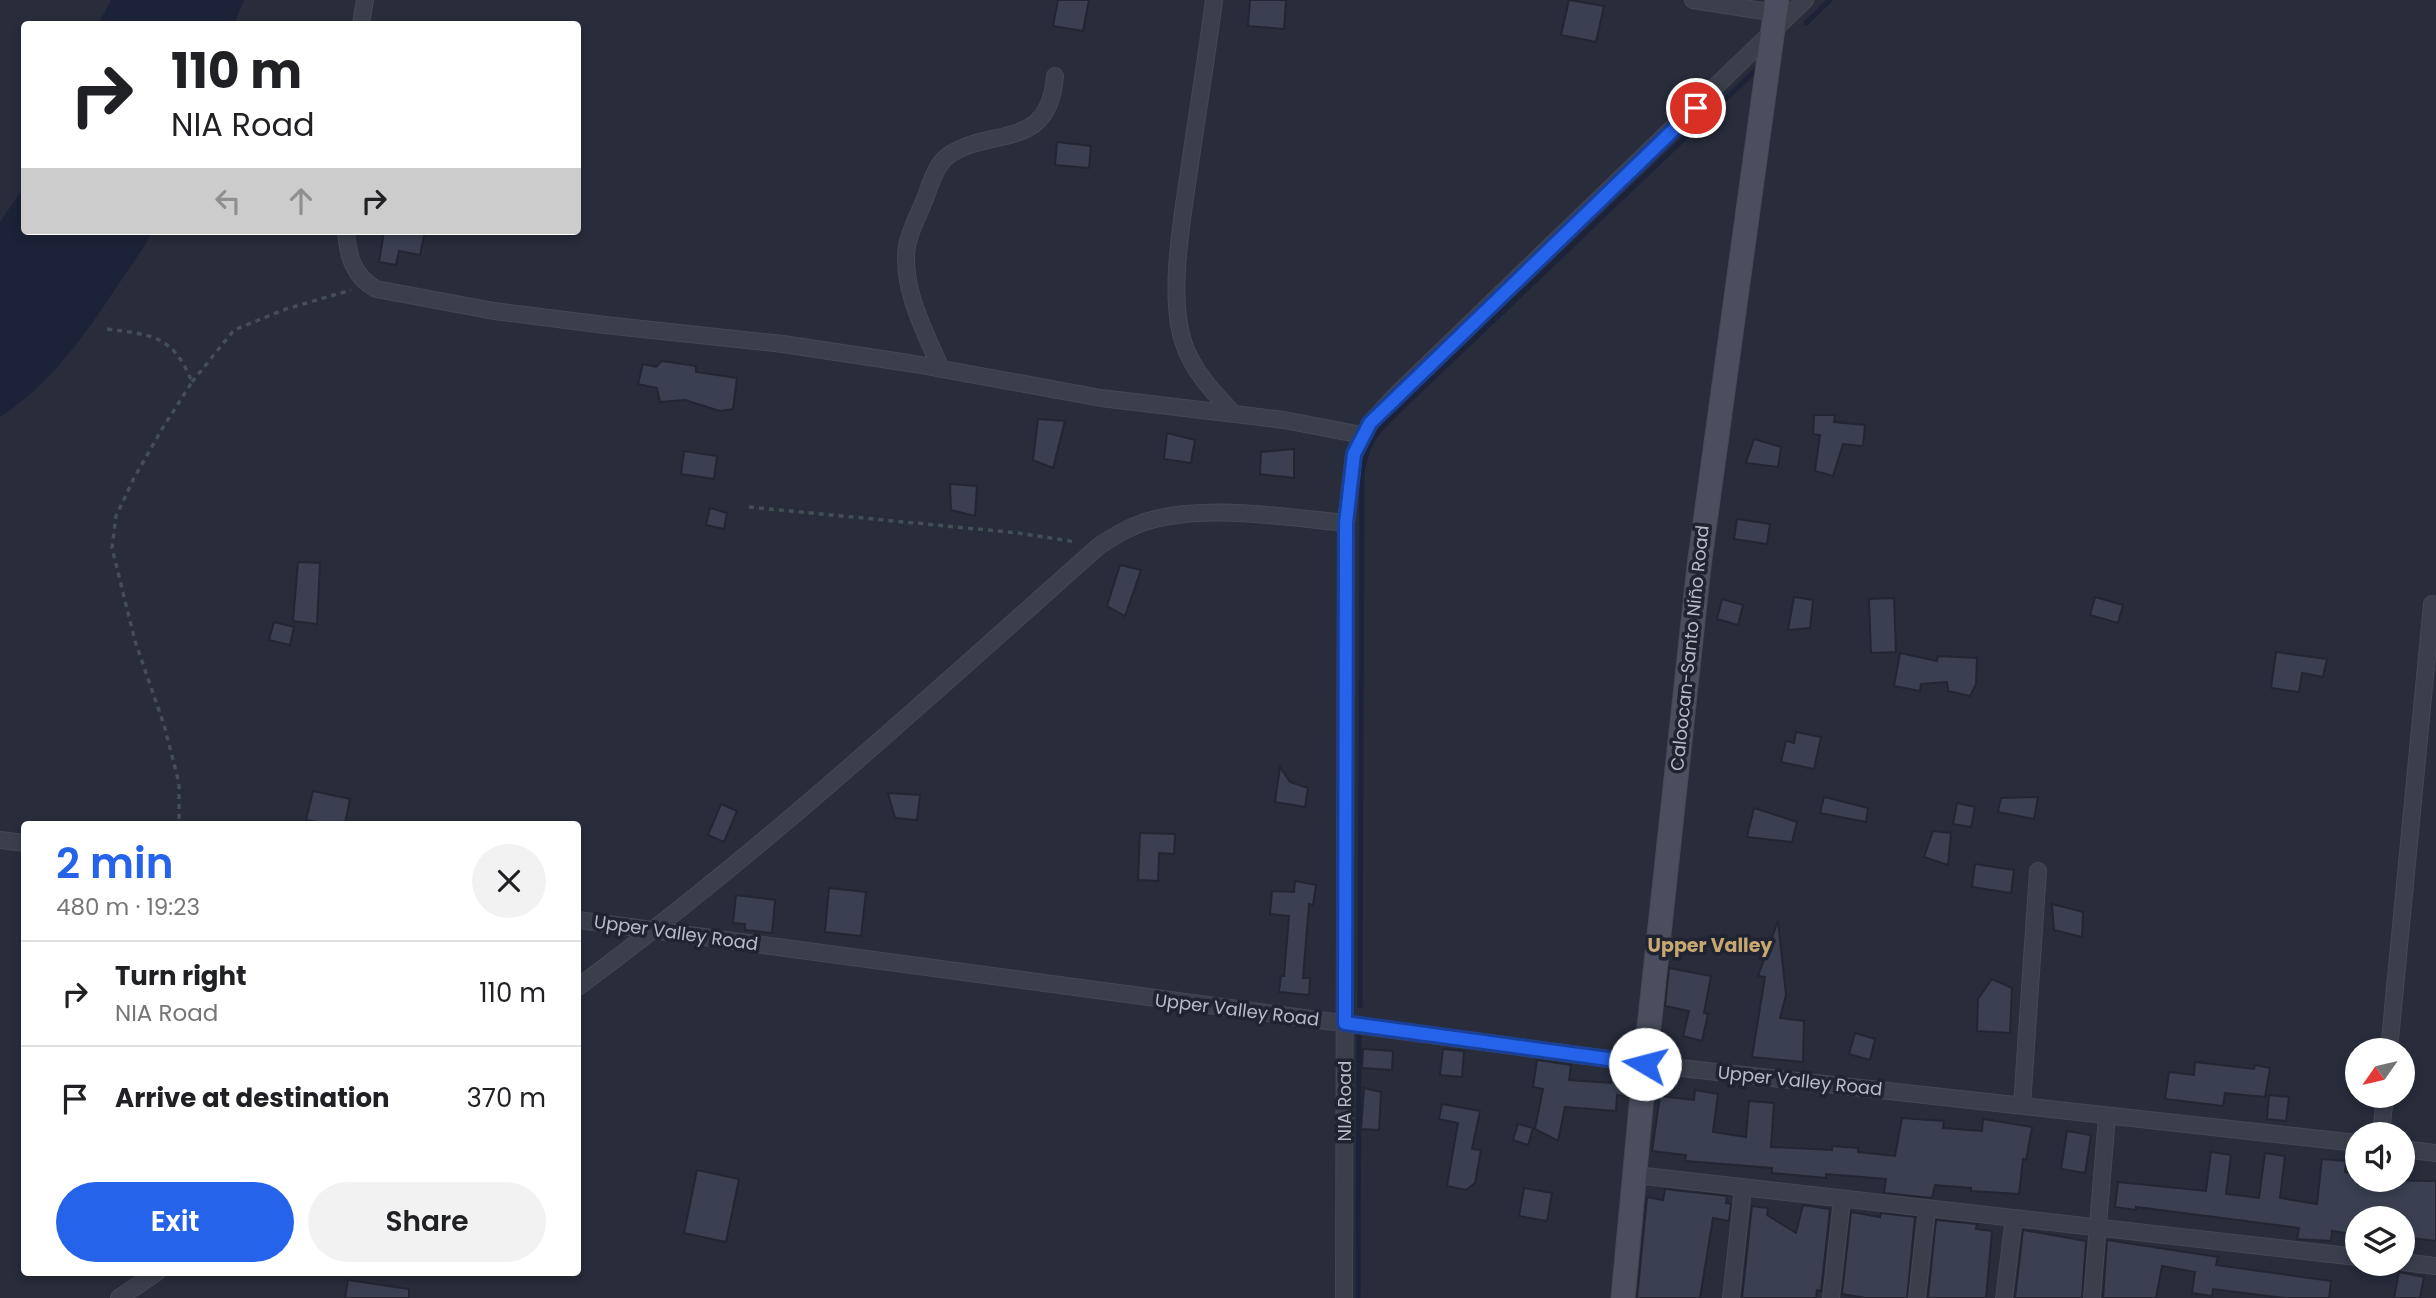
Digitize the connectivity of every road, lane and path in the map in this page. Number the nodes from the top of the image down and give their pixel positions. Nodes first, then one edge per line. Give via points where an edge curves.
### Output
1 (365, 0) edge
2 (1214, 0) edge
3 (1693, 0) edge
4 (1805, 0) edge
5 (1776, 14) edge
6 (361, 21) edge
7 (1055, 76) dead end
8 (346, 235) edge
9 (370, 286) junction
10 (107, 329) dead end
11 (941, 369) junction
12 (192, 382) junction
13 (1233, 413) junction
14 (1362, 435) junction
15 (749, 507) dead end
16 (1346, 523) junction
17 (1099, 545) junction
18 (2432, 604) dead end
19 (179, 821) edge
20 (0, 840) edge
21 (21, 844) edge
22 (2038, 871) dead end
23 (581, 920) edge
24 (654, 930) junction
25 (581, 985) edge
26 (1345, 1023) junction
27 (2390, 1038) edge
28 (1645, 1064) junction
29 (2022, 1105) junction
30 (2107, 1116) junction
31 (2345, 1142) edge
32 (2415, 1150) edge
33 (2436, 1153) edge
34 (1636, 1175) junction
35 (1743, 1188) junction
36 (1842, 1200) junction
37 (1927, 1209) junction
38 (2014, 1218) junction
39 (2098, 1227) junction
40 (2345, 1256) edge
41 (2415, 1263) edge
42 (2436, 1266) edge
43 (151, 1276) edge
44 (119, 1298) edge
45 (1344, 1298) edge
46 (1623, 1298) edge
47 (1731, 1298) edge
48 (1831, 1298) edge
49 (1917, 1298) edge
50 (2004, 1298) edge
51 (2092, 1298) edge

1 - 6 street
2 - 13 street via 1184,206 1177,312 1195,367
3 - 5 street
4 - 5 street, NIA Road
5 - 14 street, NIA Road via 1394,397
5 - 28 street, Caloocan-Santo Niño Road via 1700,553
7 - 11 street via 1053,96 1036,121 1022,131 947,156 912,230 906,266 917,312
8 - 9 street via 355,271
9 - 11 street via 494,311 783,344
9 - 12 path via 286,309 234,330
10 - 12 path via 160,338 183,360
11 - 13 street via 1101,398
12 - 19 path via 116,516 112,548 179,783
13 - 14 street
14 - 16 street, NIA Road via 1354,454
15 - 17 path
16 - 17 street via 1202,513 1134,525
16 - 26 street, NIA Road
17 - 24 street via 841,775
18 - 27 street
20 - 21 street
22 - 29 street
23 - 24 street, Upper Valley Road
24 - 25 street
24 - 26 street, Upper Valley Road
26 - 28 street, Upper Valley Road
26 - 45 street, NIA Road
28 - 29 street, Upper Valley Road
28 - 34 street, Caloocan-Santo Niño Road
29 - 30 street, Upper Valley Road
30 - 31 street, Upper Valley Road
30 - 39 street
32 - 33 street
34 - 35 street
34 - 46 street, Caloocan-Santo Niño Road
35 - 36 street
35 - 47 street
36 - 37 street
36 - 48 street
37 - 38 street
37 - 49 street
38 - 39 street
38 - 50 street
39 - 40 street
39 - 51 street
41 - 42 street
43 - 44 street

